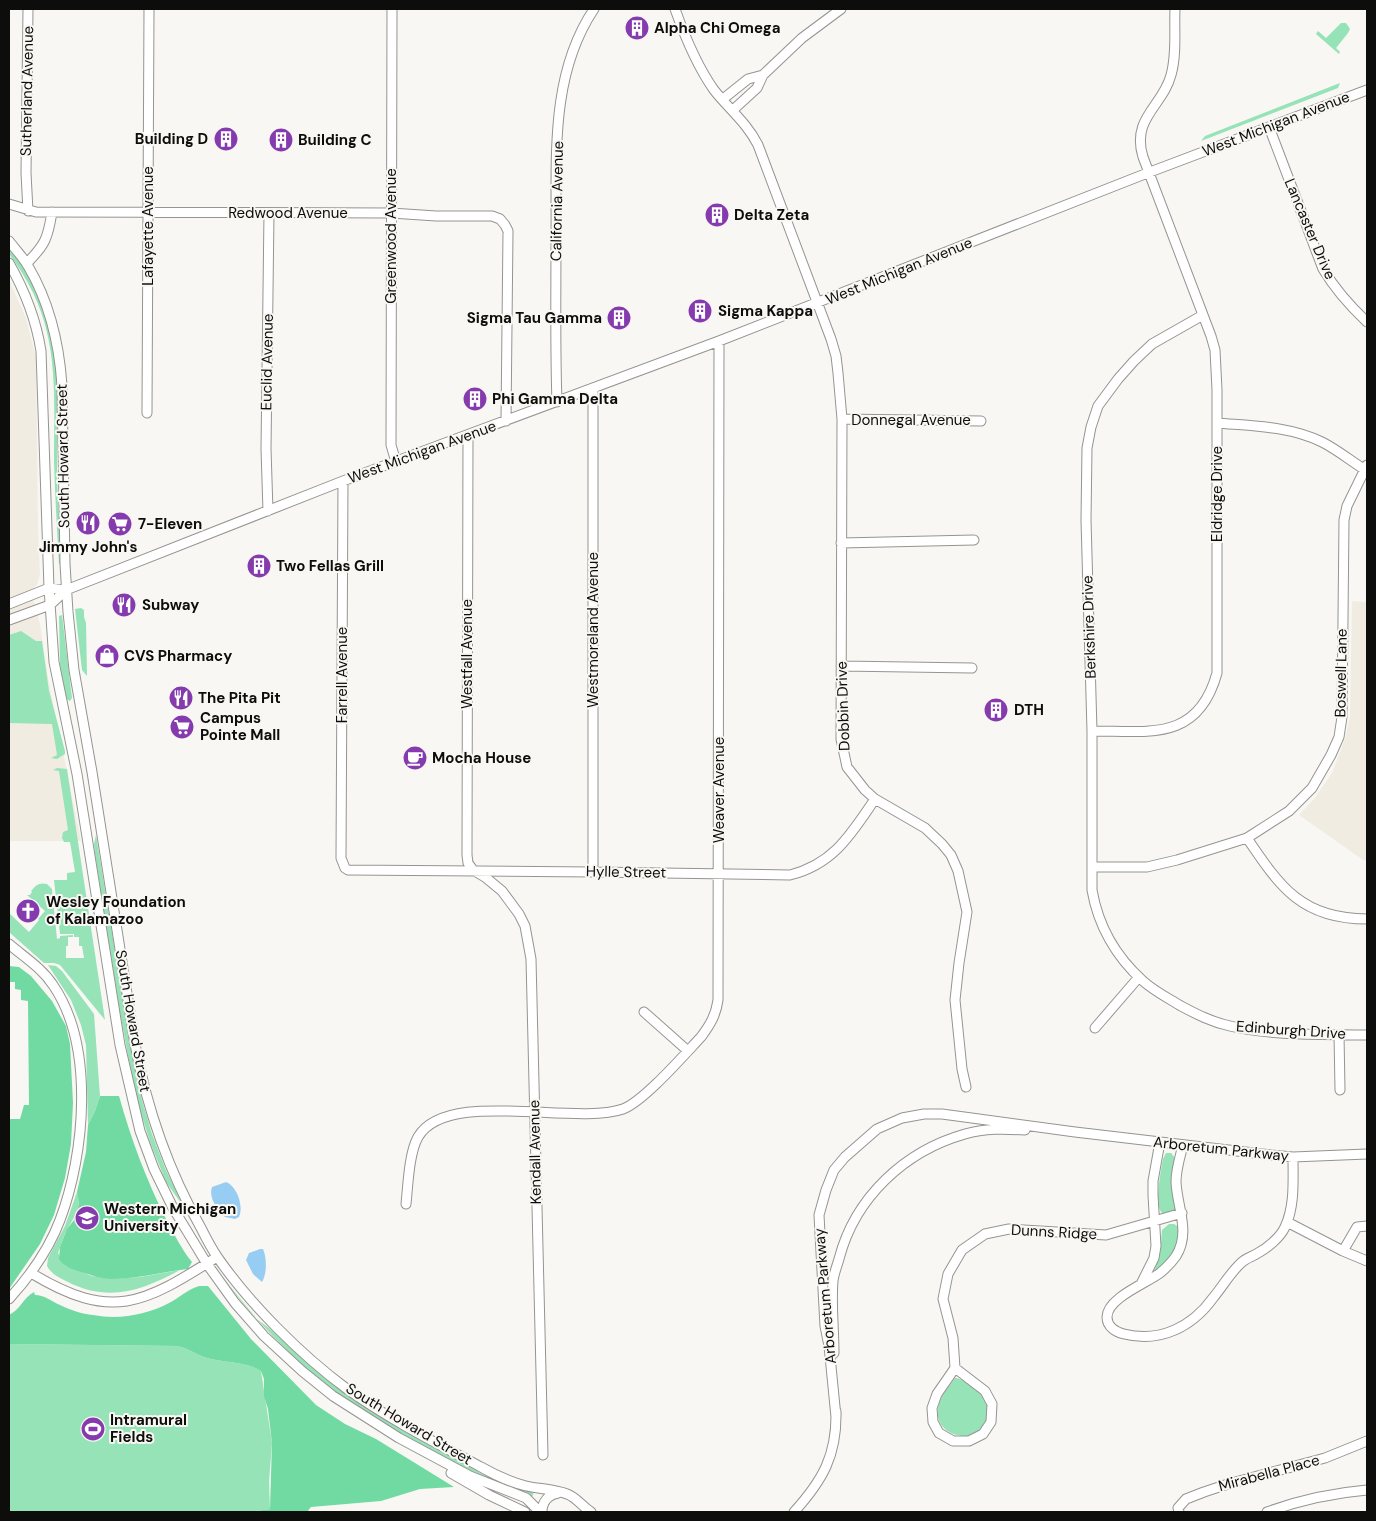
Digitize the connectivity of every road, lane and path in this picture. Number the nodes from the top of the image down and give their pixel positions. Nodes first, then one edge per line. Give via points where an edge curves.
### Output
1 (28, 9) edge
2 (149, 9) edge
3 (392, 9) edge
4 (594, 9) edge
5 (675, 9) edge
6 (841, 9) edge
7 (1175, 9) edge
8 (763, 75) junction
9 (1367, 90) edge
10 (723, 99) junction
11 (733, 110) junction
12 (1269, 127) junction
13 (1150, 172) junction
14 (9, 204) edge
15 (28, 211) junction
16 (52, 212) junction
17 (148, 212) junction
18 (269, 213) junction
19 (391, 213) junction
20 (9, 241) edge
21 (9, 263) edge
22 (27, 264) junction
23 (818, 303) junction
24 (1203, 315) junction
25 (1367, 322) edge
26 (719, 341) junction
27 (593, 388) junction
28 (557, 402) junction
29 (147, 413) dead end
30 (842, 420) junction
31 (506, 421) junction
32 (981, 421) dead end
33 (1217, 423) junction
34 (468, 436) junction
35 (396, 462) junction
36 (1366, 468) edge
37 (343, 481) junction
38 (268, 511) junction
39 (974, 540) dead end
40 (841, 543) junction
41 (48, 588) junction
42 (66, 590) junction
43 (9, 604) edge
44 (50, 605) junction
45 (9, 620) edge
46 (841, 666) junction
47 (972, 668) dead end
48 (81, 706) junction
49 (63, 708) junction
50 (1092, 731) junction
51 (875, 800) junction
52 (1248, 838) junction
53 (1092, 867) junction
54 (346, 868) joint
55 (473, 870) junction
56 (594, 872) junction
57 (718, 874) junction
58 (1367, 919) edge
59 (9, 944) edge
60 (1139, 977) junction
61 (644, 1012) dead end
62 (1095, 1028) dead end
63 (1339, 1034) junction
64 (1367, 1035) edge
65 (688, 1051) junction
66 (966, 1087) dead end
67 (1340, 1090) dead end
68 (534, 1111) junction
69 (1076, 1132) junction
70 (1160, 1142) junction
71 (1182, 1145) junction
72 (1367, 1154) edge
73 (1294, 1156) junction
74 (406, 1204) dead end
75 (1182, 1213) junction
76 (1154, 1221) junction
77 (1287, 1222) junction
78 (1367, 1226) edge
79 (1343, 1251) junction
80 (218, 1257) junction
81 (1367, 1261) edge
82 (207, 1264) junction
83 (31, 1273) junction
84 (1142, 1282) junction
85 (9, 1299) edge
86 (955, 1368) junction
87 (836, 1417) junction
88 (399, 1438) junction
89 (1367, 1441) edge
90 (543, 1455) dead end
91 (1367, 1490) edge
92 (560, 1492) junction
93 (576, 1500) junction
94 (525, 1512) edge
95 (541, 1512) edge
96 (579, 1512) edge
97 (590, 1512) edge
98 (794, 1512) edge
99 (1179, 1512) edge
100 (1267, 1512) edge

1 - 15 street, Sutherland Avenue
2 - 17 street, Lafayette Avenue
3 - 19 street, Greenwood Avenue
4 - 28 street, California Avenue via 575,43 559,106
5 - 10 street, Dobbin Drive via 698,62
6 - 8 street via 802,38
7 - 13 street, Eldridge Drive via 1170,78 1147,116 1140,137 1141,152
8 - 10 street via 748,79
8 - 11 street via 757,88
9 - 12 street, West Michigan Avenue
10 - 11 street, Dobbin Drive
11 - 23 street, Dobbin Drive via 758,145
12 - 13 street, West Michigan Avenue
12 - 25 street, Lancaster Drive via 1324,268 1348,303
13 - 23 street, West Michigan Avenue
13 - 24 street, Eldridge Drive
14 - 15 street, Redwood Avenue
15 - 16 street, Redwood Avenue
16 - 17 street, Redwood Avenue
16 - 22 street via 46,242
17 - 18 street, Redwood Avenue
17 - 29 street, Lafayette Avenue
18 - 19 street, Redwood Avenue
18 - 38 street, Euclid Avenue
19 - 31 street, Redwood Avenue via 492,216 505,225 509,262
19 - 35 street, Greenwood Avenue via 391,445
20 - 22 street, South Howard Street
21 - 41 street, South Howard Street via 29,302 40,346
22 - 42 street, South Howard Street via 54,324 60,354
23 - 26 street, West Michigan Avenue
23 - 30 street, Dobbin Drive via 836,356
24 - 33 street, Eldridge Drive via 1216,350
24 - 50 street, Berkshire Drive via 1152,344 1134,361 1098,406 1091,427 1087,448 1086,520
26 - 27 street, West Michigan Avenue
26 - 57 street, Weaver Avenue
27 - 28 street, West Michigan Avenue
27 - 56 street, Westmoreland Avenue
28 - 31 street, West Michigan Avenue
30 - 32 street, Donnegal Avenue
30 - 40 street, Dobbin Drive
31 - 34 street, West Michigan Avenue
33 - 36 street via 1267,427 1306,435
33 - 50 street, Eldridge Drive via 1217,673 1209,698 1193,716 1173,727 1148,731
34 - 35 street, West Michigan Avenue
34 - 55 street, Westfall Avenue via 466,855
35 - 37 street, West Michigan Avenue
36 - 52 street, Boswell Lane via 1347,506 1344,520 1342,717 1339,737 1322,772 1300,801
37 - 38 street, West Michigan Avenue
37 - 54 street, Farrell Avenue via 341,858
38 - 42 street, West Michigan Avenue
39 - 40 street
40 - 46 street, Dobbin Drive
41 - 42 street, West Michigan Avenue
41 - 43 street, West Michigan Avenue
41 - 44 street, South Howard Street
42 - 44 street, West Michigan Avenue
42 - 48 street, South Howard Street
44 - 45 street, West Michigan Avenue
44 - 49 street, South Howard Street via 54,662
46 - 47 street
46 - 51 street, Dobbin Drive via 841,740 845,760 858,783
48 - 49 street
48 - 80 street, South Howard Street via 142,1084 172,1171
49 - 82 street, South Howard Street via 77,774 127,1081 154,1169
50 - 53 street, Berkshire Drive
51 - 57 street, Hylle Street via 846,841 812,868 790,875
51 - 66 street, Dobbin Drive via 924,828 951,855 958,871 967,912 955,1000
52 - 53 street, Boswell Lane via 1147,867
52 - 58 street via 1281,885 1305,903 1334,917
53 - 60 street, Berkshire Drive via 1092,890 1100,922 1113,946
54 - 55 street, Hylle Street via 360,871
55 - 56 street, Hylle Street
55 - 68 street, Kendall Avenue via 502,891 519,914 527,934 531,959
56 - 57 street, Hylle Street
57 - 65 street, Weaver Avenue via 718,1000 714,1018
59 - 83 street via 47,977 63,1003 78,1046 82,1091 75,1169 68,1195 60,1221
60 - 62 street
60 - 63 street, Edinburgh Drive via 1204,1018 1232,1026 1263,1031
61 - 65 street
63 - 64 street, Edinburgh Drive
63 - 67 street
65 - 68 street, Weaver Avenue via 624,1109 592,1114
68 - 74 street, Weaver Avenue via 454,1114 429,1125 414,1146
68 - 90 street, Kendall Avenue
69 - 70 street, Arboretum Parkway
69 - 87 street, Arboretum Parkway via 997,1128 967,1133 939,1142 914,1156 874,1191 847,1234 833,1280
69 - 87 street, Arboretum Parkway via 942,1114 913,1116 877,1129 834,1170 819,1222 825,1326
70 - 71 street, Arboretum Parkway
70 - 76 street via 1153,1181
71 - 73 street, Arboretum Parkway
71 - 75 street via 1176,1184
72 - 73 street, Arboretum Parkway
73 - 77 street via 1292,1200
75 - 76 street, Dunns Ridge
75 - 84 street via 1183,1234 1176,1255 1160,1273
76 - 84 street via 1154,1258
76 - 86 street, Dunns Ridge via 1106,1235 1009,1229 986,1234 962,1250 948,1274 944,1299 954,1338
77 - 79 street
77 - 84 street via 1273,1242 1231,1272 1200,1315 1173,1331 1136,1336 1118,1332 1107,1321 1111,1306
78 - 79 street via 1357,1227
79 - 81 street
80 - 82 street
80 - 92 street, South Howard Street via 277,1327 348,1389 483,1469 516,1483
82 - 83 street via 159,1292 118,1302 90,1300 68,1293
82 - 88 street, South Howard Street via 264,1336 302,1371 333,1396
83 - 85 street
86 - 86 street via 985,1391 992,1404 991,1422 983,1434 969,1441 953,1441 939,1433 933,1422 932,1408 937,1394
87 - 98 street, Arboretum Parkway via 835,1439 826,1466 814,1488
88 - 94 street via 484,1493
88 - 95 street, South Howard Street via 470,1476 526,1498
89 - 99 street, Mirabella Place via 1325,1458 1204,1492 1186,1499 1178,1508
91 - 100 street via 1320,1496
92 - 93 street, South Howard Street
92 - 95 street via 548,1496
93 - 96 street
93 - 97 street, South Howard Street

